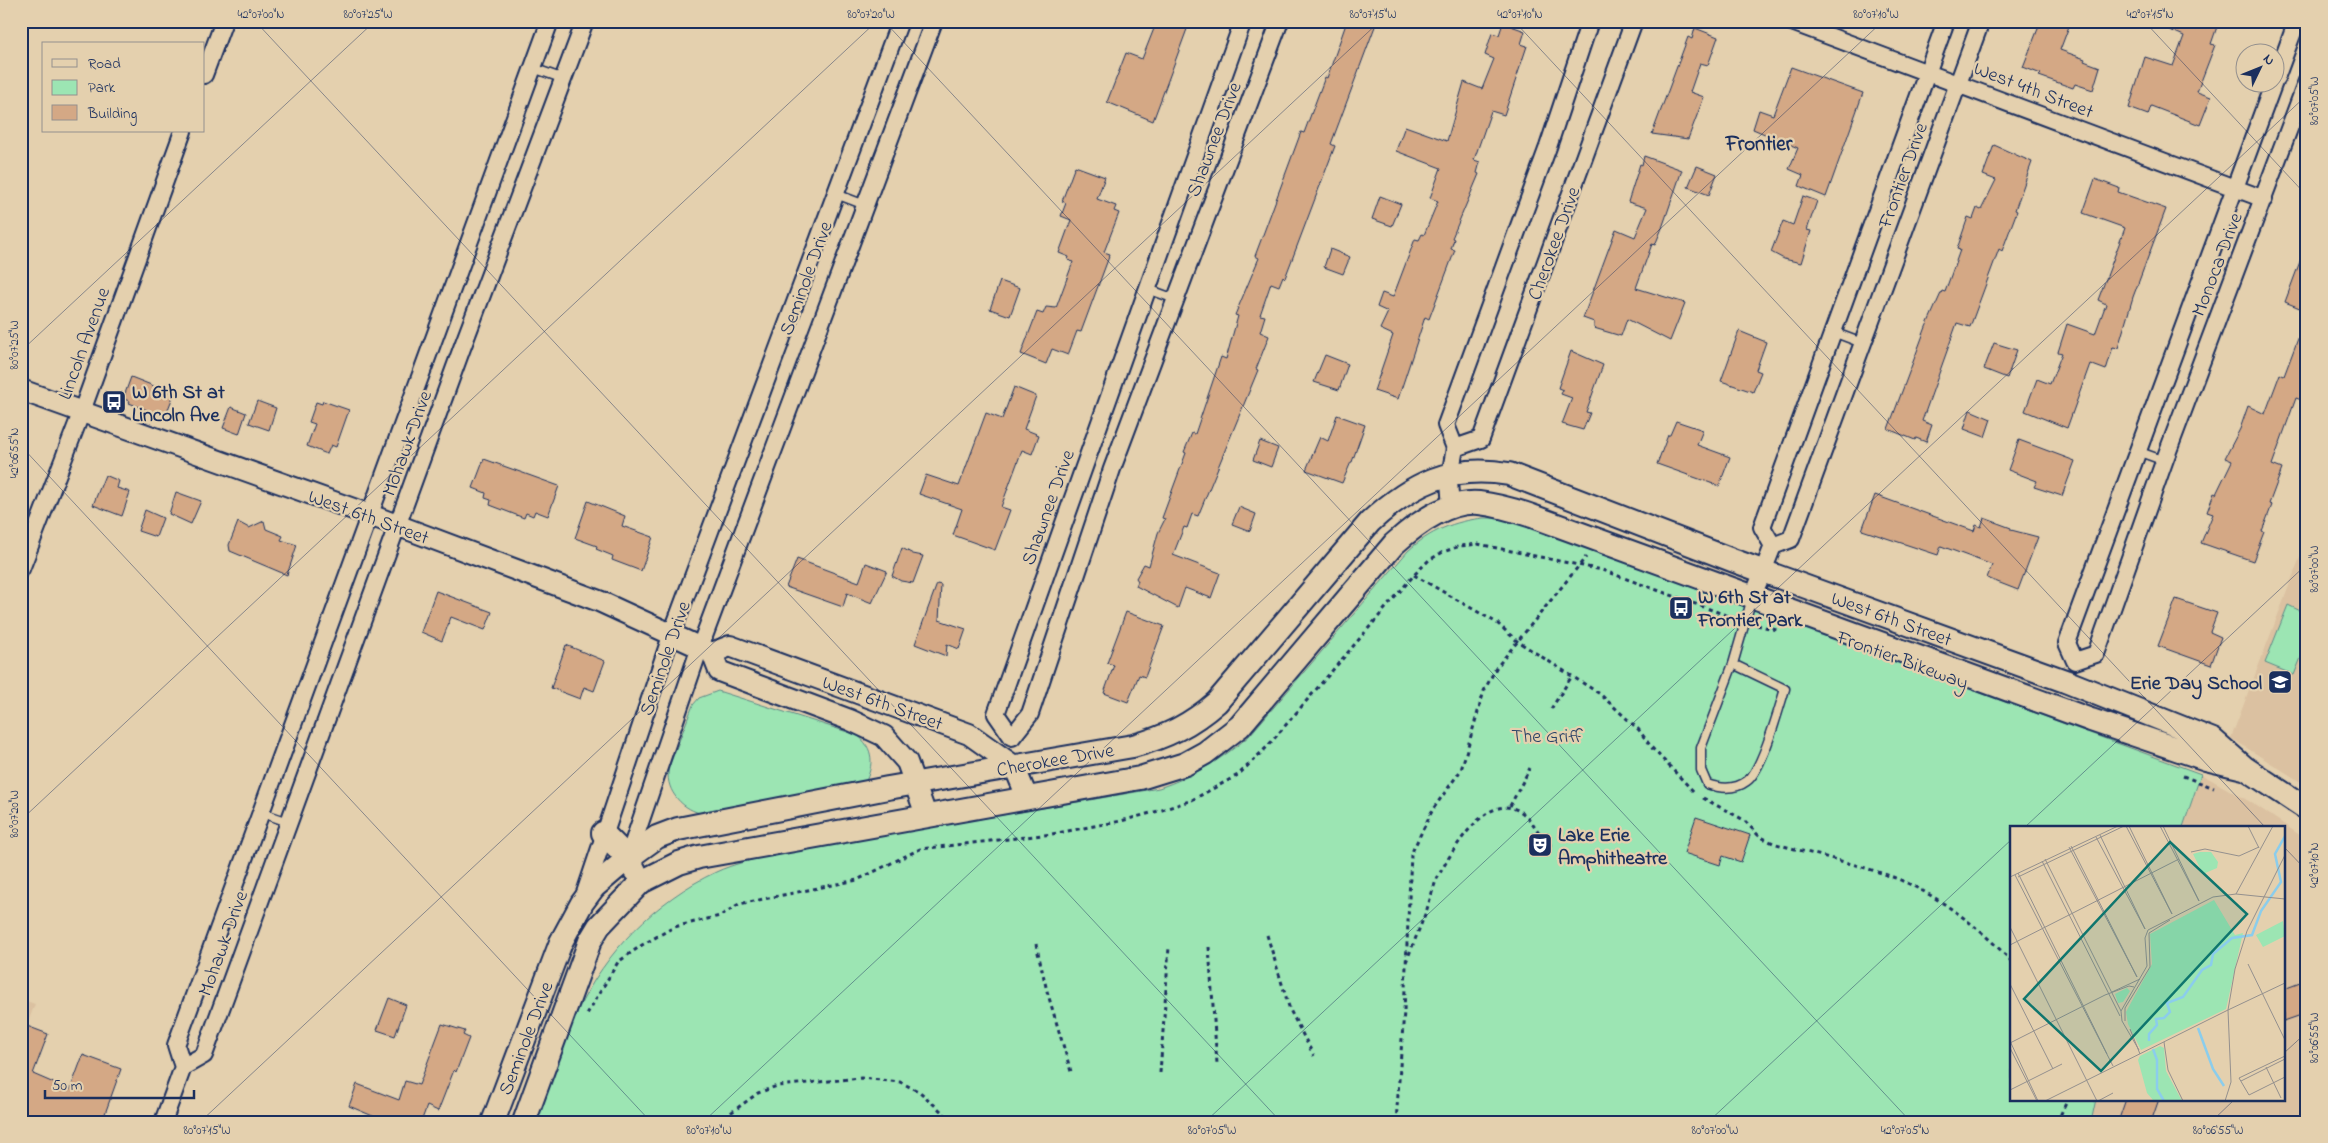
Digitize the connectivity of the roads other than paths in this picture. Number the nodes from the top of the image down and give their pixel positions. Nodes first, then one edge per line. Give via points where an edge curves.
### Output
1 (224, 21) edge
2 (550, 21) edge
3 (585, 21) edge
4 (900, 21) edge
5 (934, 21) edge
6 (1243, 21) edge
7 (1280, 21) edge
8 (1590, 21) edge
9 (1634, 21) edge
10 (1789, 21) edge
11 (1946, 21) edge
12 (1981, 21) edge
13 (2297, 21) edge
14 (2286, 51) edge
15 (533, 68) junction
16 (1929, 72) junction
17 (205, 73) edge
18 (564, 79) junction
19 (2307, 81) edge
20 (1958, 83) junction
21 (2270, 92) edge
22 (183, 132) edge
23 (2234, 188) junction
24 (836, 194) junction
25 (2264, 199) junction
26 (865, 204) junction
27 (1148, 289) junction
28 (1175, 299) junction
29 (1833, 332) junction
30 (1862, 343) junction
31 (21, 390) edge
32 (82, 412) junction
33 (1456, 448) junction
34 (2137, 451) junction
35 (2165, 461) junction
36 (1472, 470) joint
37 (1450, 475) junction
38 (1458, 506) junction
39 (370, 516) junction
40 (398, 526) junction
41 (1773, 546) junction
42 (21, 569) edge
43 (1763, 571) junction
44 (1753, 596) junction
45 (672, 633) junction
46 (706, 650) junction
47 (2075, 661) junction
48 (1734, 664) junction
49 (2065, 682) junction
50 (2055, 707) junction
51 (1012, 736) junction
52 (1014, 766) junction
53 (2245, 768) junction
54 (916, 783) junction
55 (1028, 797) junction
56 (2307, 809) edge
57 (262, 813) junction
58 (926, 815) junction
59 (288, 822) junction
60 (603, 833) junction
61 (628, 858) junction
62 (641, 882) junction
63 (582, 903) junction
64 (615, 908) joint
65 (183, 1067) junction
66 (163, 1122) edge
67 (493, 1122) edge
68 (524, 1122) edge

1 - 17 street
2 - 15 street, Mohawk Drive
3 - 18 street, Mohawk Drive
4 - 24 street, Seminole Drive
5 - 26 street, Seminole Drive
6 - 27 street, Shawnee Drive
7 - 28 street, Shawnee Drive
8 - 33 street, Cherokee Drive via 1548,147 1446,425
9 - 33 street, Cherokee Drive via 1482,439
10 - 16 street, West 4th Street
11 - 16 street, Frontier Drive
12 - 20 street, Frontier Drive
13 - 14 street
15 - 18 lane
15 - 39 street, Mohawk Drive
16 - 20 street, West 4th Street
16 - 29 street, Frontier Drive
18 - 40 street, Mohawk Drive
19 - 25 street, Monoca Drive
20 - 23 street, West 4th Street
20 - 30 street, Frontier Drive
21 - 23 street, Monoca Drive
22 - 32 street, Lincoln Avenue
23 - 25 street, West 4th Street
23 - 34 street, Monoca Drive
24 - 26 lane, Seminole Drive
24 - 45 street, Seminole Drive
25 - 35 street, Monoca Drive
26 - 46 street, Seminole Drive
27 - 28 lane
27 - 51 street, Shawnee Drive via 996,714
28 - 51 street, Shawnee Drive via 1112,469 1030,714
29 - 30 lane
29 - 41 street, Frontier Drive via 1762,527
30 - 41 street, Frontier Drive via 1791,539
31 - 32 street, West 6th Street
32 - 39 street, West 6th Street
32 - 42 street, Lincoln Avenue
33 - 37 street
34 - 35 lane
34 - 47 street, Monoca Drive via 2067,643
35 - 47 street, Monoca Drive via 2096,654
36 - 37 main road, Cherokee Drive
36 - 43 main road, West 6th Street via 1509,474
37 - 38 street
37 - 52 main road, Cherokee Drive via 1422,484 1403,495 1370,522 1230,688 1188,726 1133,746
38 - 44 main road, West 6th Street via 1477,503 1500,506
38 - 55 main road, Cherokee Drive via 1421,523 1394,544 1255,710 1224,740 1205,753 1156,774
39 - 40 street, West 6th Street
39 - 57 street, Mohawk Drive
40 - 45 street, West 6th Street via 599,601
40 - 59 street, Mohawk Drive
41 - 43 street
43 - 44 street
43 - 49 main road, West 6th Street
44 - 48 lane
44 - 50 main road, West 6th Street
45 - 46 street, West 6th Street
45 - 60 street, Seminole Drive
46 - 52 street, West 6th Street via 730,646 910,711 969,734
46 - 54 street, West 6th Street via 719,671 884,736 907,762
46 - 61 street, Seminole Drive
47 - 49 street
48 - 48 lane via 1701,748 1701,770 1707,784 1722,789 1748,781 1759,765 1785,689
49 - 50 street
49 - 53 main road, West 6th Street via 2213,740
50 - 53 main road, West 6th Street via 2206,759
51 - 52 street
52 - 54 main road, Cherokee Drive
52 - 55 street
53 - 56 main road, West 6th Street
54 - 58 street, West 6th Street
54 - 61 main road, Cherokee Drive via 678,829 657,837
55 - 58 main road, Cherokee Drive
57 - 59 lane
57 - 65 street, Mohawk Drive via 176,1045
58 - 62 main road, Cherokee Drive via 699,857
59 - 65 street, Mohawk Drive via 204,1056
60 - 61 main road
60 - 63 street, Seminole Drive
61 - 62 main road
61 - 63 main road, Cherokee Drive
62 - 64 main road, Cherokee Drive
63 - 67 main road, Seminole Drive via 562,942
64 - 68 main road, Seminole Drive via 590,941
65 - 66 street

